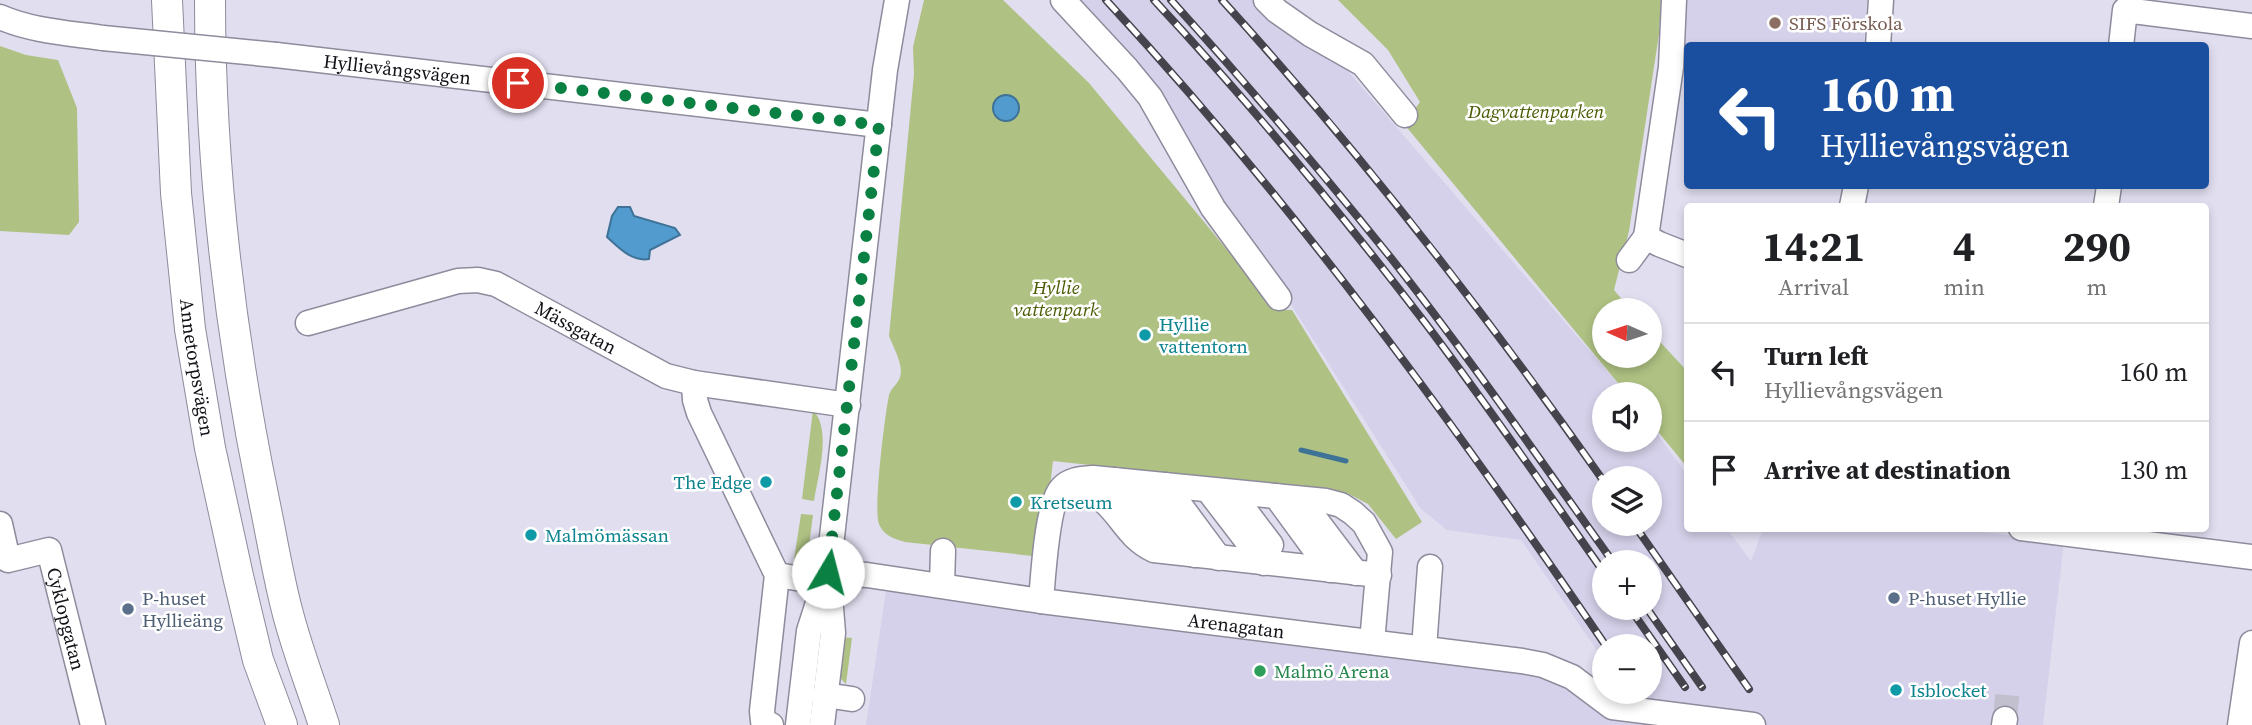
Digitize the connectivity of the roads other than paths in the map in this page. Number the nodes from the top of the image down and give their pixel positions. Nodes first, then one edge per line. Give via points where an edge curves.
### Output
1 (167, 0) edge
2 (210, 0) edge
3 (897, 0) edge
4 (1063, 0) edge
5 (1266, 0) edge
6 (1674, 0) edge
7 (1881, 0) edge
8 (2160, 8) edge
9 (0, 17) edge
10 (2252, 26) edge
11 (1878, 42) edge
12 (2122, 42) edge
13 (1405, 115) dead end
14 (879, 125) junction
15 (1646, 237) junction
16 (1684, 254) edge
17 (1629, 260) dead end
18 (1279, 298) dead end
19 (308, 323) dead end
20 (694, 383) junction
21 (848, 405) junction
22 (1115, 480) junction
23 (1140, 483) junction
24 (1066, 485) junction
25 (1231, 492) junction
26 (0, 524) edge
27 (2034, 534) edge
28 (943, 551) dead end
29 (1167, 552) junction
30 (2252, 557) edge
31 (4, 561) edge
32 (1263, 563) junction
33 (1430, 567) dead end
34 (828, 572) junction
35 (1370, 574) junction
36 (777, 575) junction
37 (942, 585) junction
38 (1041, 601) junction
39 (1372, 642) junction
40 (2252, 643) edge
41 (1424, 648) junction
42 (258, 660) junction
43 (825, 695) junction
44 (852, 699) dead end
45 (1638, 718) edge
46 (93, 725) edge
47 (265, 725) edge
48 (282, 725) edge
49 (324, 725) edge
50 (771, 725) edge
51 (798, 725) edge
52 (822, 725) edge
53 (840, 725) edge
54 (1753, 725) edge
55 (2240, 725) edge

1 - 42 main road, Annetorpsvägen via 176,193 190,329 210,448
2 - 49 main road, Annetorpsvägen via 221,216 245,405 288,614
3 - 14 street
4 - 18 street via 1150,97 1213,208
5 - 13 street via 1363,64
6 - 15 street via 1671,67
7 - 11 street
8 - 10 street
8 - 12 street via 2125,10
9 - 14 street, Hyllievångsvägen, bridge via 18,25 103,38
14 - 21 street
15 - 16 street
15 - 17 street
19 - 20 street, Mässgatan via 458,281 478,280 496,284 666,376
20 - 21 street, Mässgatan
20 - 36 street via 699,413
21 - 34 street
22 - 23 street
22 - 24 street via 1093,478
22 - 29 street
23 - 25 street
23 - 32 street
24 - 29 street via 1086,488 1101,497 1146,546
24 - 38 street via 1052,506
25 - 32 street
25 - 32 street
25 - 32 street
25 - 35 street
25 - 35 street via 1341,505 1364,523 1380,552
26 - 31 street, Cyklopgatan
27 - 30 street
28 - 37 street
29 - 32 street
31 - 46 street, Cyklopgatan via 49,550
32 - 35 street
33 - 41 street
34 - 36 street, Arenagatan via 802,579
34 - 37 street, Arenagatan
34 - 43 street via 833,633
34 - 51 street via 809,631
35 - 39 street
36 - 50 street via 762,711 763,721
37 - 38 street, Arenagatan
38 - 39 street, Arenagatan
39 - 41 street, Arenagatan
40 - 55 street
41 - 45 street, Arenagatan via 1543,665 1572,677 1612,707
42 - 47 main road
42 - 48 main road, Annetorpsvägen
43 - 44 street
43 - 52 street
43 - 53 street
45 - 54 street, Arenagatan

